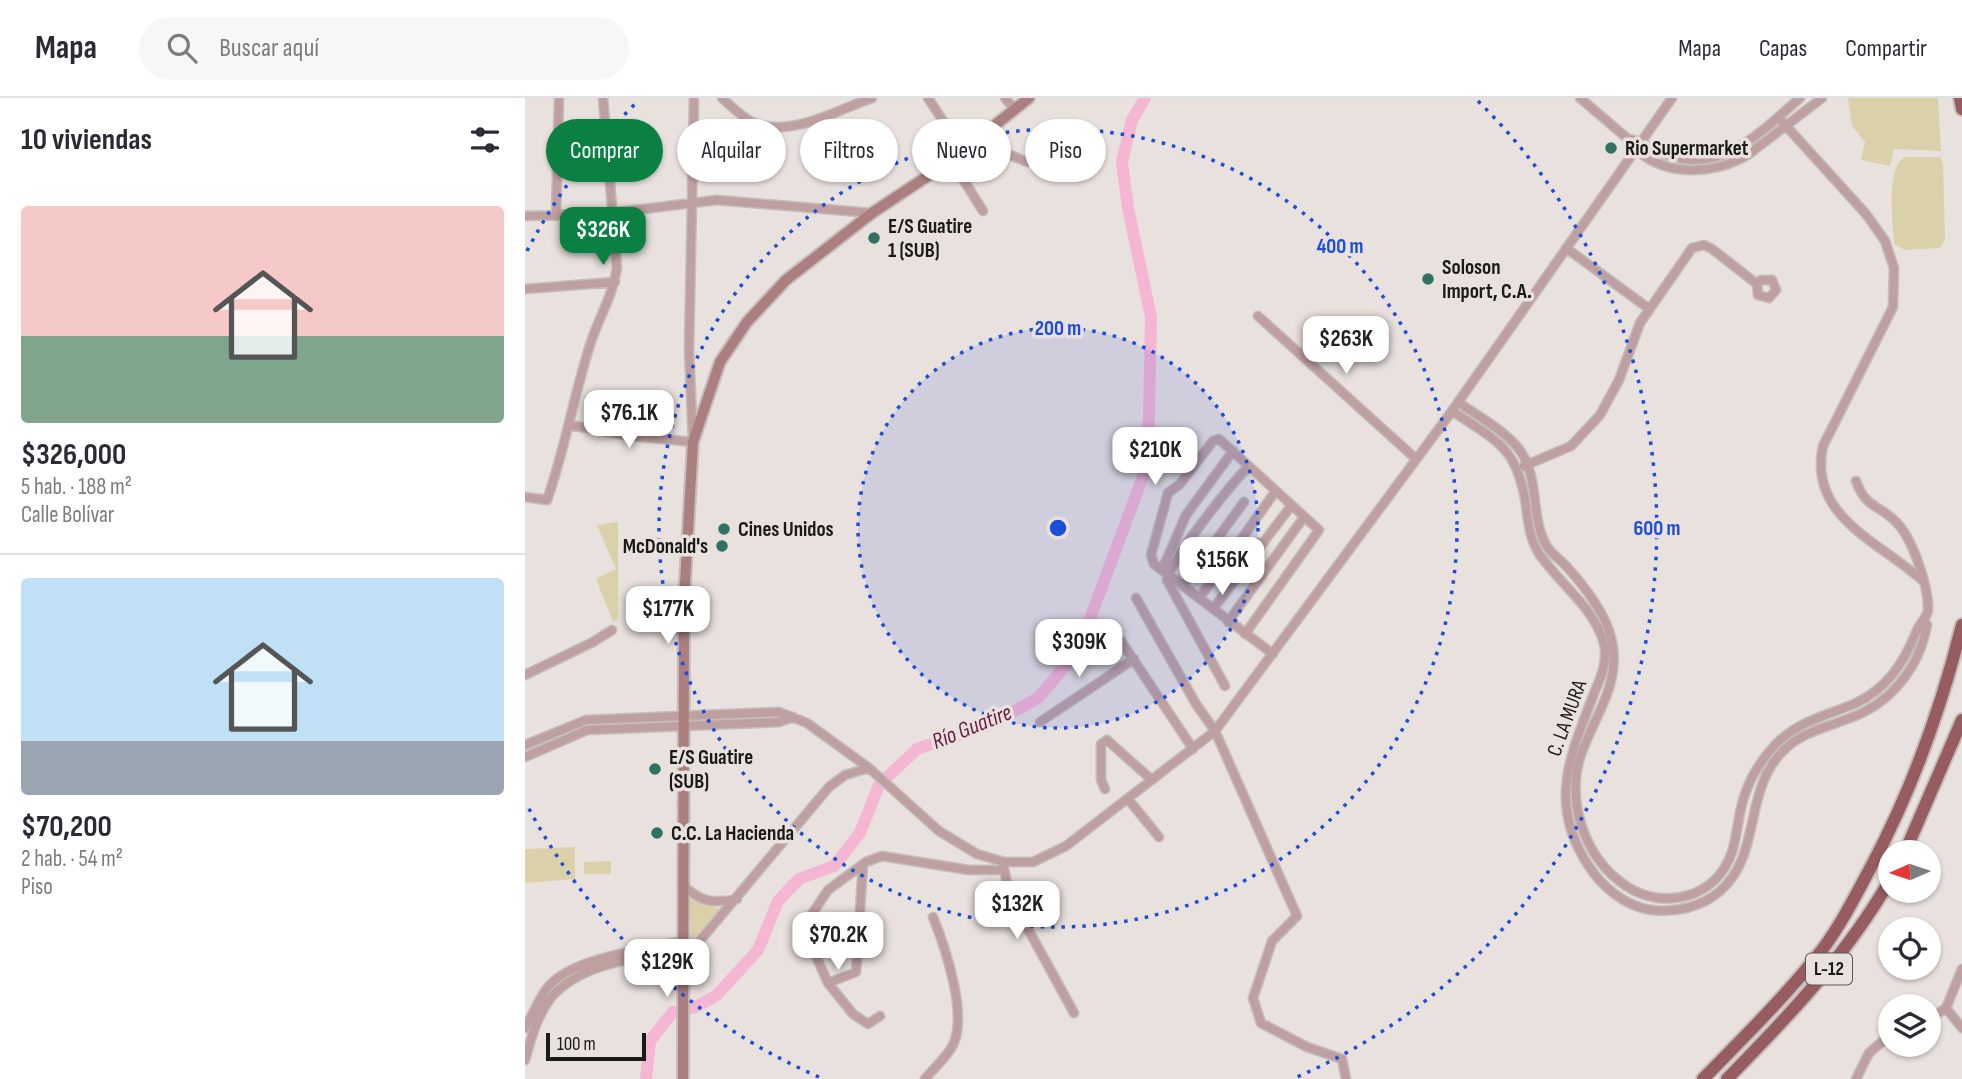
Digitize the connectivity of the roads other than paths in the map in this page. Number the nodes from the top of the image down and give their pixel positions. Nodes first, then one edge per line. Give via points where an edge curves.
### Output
1 (559, 98) edge
2 (603, 98) edge
3 (694, 98) edge
4 (722, 98) edge
5 (872, 98) edge
6 (928, 98) edge
7 (1005, 98) edge
8 (1029, 98) edge
9 (1580, 98) edge
10 (1672, 98) edge
11 (1800, 98) edge
12 (1822, 98) edge
13 (1960, 98) edge
14 (1962, 109) edge
15 (1015, 110) junction
16 (1778, 117) junction
17 (942, 119) edge
18 (1003, 119) edge
19 (1787, 127) junction
20 (1628, 139) junction
21 (1642, 141) junction
22 (1635, 149) junction
23 (919, 182) edge
24 (965, 182) edge
25 (691, 202) junction
26 (983, 211) dead end
27 (611, 213) junction
28 (872, 214) junction
29 (525, 216) edge
30 (556, 216) junction
31 (1566, 248) junction
32 (615, 282) junction
33 (1757, 284) dead end
34 (525, 289) edge
35 (1648, 308) junction
36 (1258, 316) dead end
37 (1458, 402) junction
38 (1452, 411) junction
39 (570, 428) junction
40 (693, 442) junction
41 (1233, 451) junction
42 (1416, 459) junction
43 (1527, 465) junction
44 (1249, 466) junction
45 (1518, 468) junction
46 (1856, 481) dead end
47 (1275, 492) junction
48 (525, 496) edge
49 (1244, 502) dead end
50 (1291, 506) junction
51 (1304, 517) junction
52 (1165, 572) junction
53 (1922, 580) junction
54 (1183, 585) junction
55 (1200, 597) junction
56 (1136, 598) dead end
57 (1213, 609) junction
58 (1924, 620) junction
59 (1228, 622) junction
60 (1962, 625) edge
61 (612, 630) dead end
62 (1245, 634) junction
63 (1121, 641) dead end
64 (1273, 654) junction
65 (1134, 659) junction
66 (525, 675) edge
67 (1225, 686) dead end
68 (1962, 720) edge
69 (683, 721) junction
70 (1040, 722) dead end
71 (1215, 732) junction
72 (525, 745) edge
73 (1193, 749) junction
74 (525, 757) edge
75 (869, 768) junction
76 (1152, 780) junction
77 (1105, 789) dead end
78 (1128, 799) junction
79 (1159, 837) dead end
80 (1910, 840) edge
81 (863, 864) junction
82 (1003, 866) junction
83 (682, 883) junction
84 (737, 899) junction
85 (1878, 899) edge
86 (933, 917) dead end
87 (682, 945) junction
88 (682, 967) junction
89 (1962, 970) edge
90 (828, 983) junction
91 (1947, 1008) junction
92 (1941, 1012) edge
93 (1074, 1013) dead end
94 (880, 1016) dead end
95 (525, 1028) edge
96 (1962, 1028) edge
97 (1878, 1045) edge
98 (525, 1060) edge
99 (683, 1079) edge
100 (925, 1079) edge
101 (1346, 1079) edge
102 (1703, 1079) edge
103 (1727, 1079) edge
104 (1856, 1079) edge

1 - 30 street
2 - 27 street
3 - 25 street
4 - 5 street via 751,121 768,127 790,127
6 - 17 street
7 - 15 street
8 - 15 main road
9 - 20 street
10 - 21 street
11 - 16 street
12 - 19 street
13 - 14 highway
15 - 18 main road
16 - 19 street
16 - 21 street via 1746,143 1711,158 1674,158
19 - 22 street via 1736,162 1712,169 1669,167
19 - 53 street via 1866,214 1885,241 1894,268 1893,307 1823,446 1824,493 1843,519
20 - 21 street
20 - 22 street
21 - 22 street
22 - 31 street
23 - 28 main road
24 - 26 street
25 - 27 street
25 - 28 street
25 - 40 street
27 - 30 street
27 - 32 street
28 - 40 main road via 786,280 747,323 720,362
29 - 30 street
31 - 35 street
31 - 37 street
32 - 34 street
32 - 39 street via 592,338
33 - 35 street via 1711,249 1698,245 1684,255
35 - 43 street via 1600,415 1571,446
36 - 42 street
37 - 38 street
37 - 43 street via 1499,430
38 - 42 street
38 - 45 street, C. LA MURA via 1496,441
39 - 40 street
39 - 48 street via 547,500
40 - 69 main road
41 - 44 street
41 - 52 street via 1186,515
41 - 52 street via 1219,439 1213,441 1168,493 1151,550 1154,564
42 - 64 street
43 - 45 street
43 - 58 street via 1544,542 1588,596 1611,635 1613,671 1604,704 1582,750 1577,803 1594,853 1615,878 1639,894 1679,899 1716,879 1731,854 1745,794 1762,761 1799,725 1876,691 1906,658
44 - 47 street
44 - 52 street
45 - 58 street, C. LA MURA via 1536,548 1592,618 1604,646 1603,671 1567,768 1568,820 1598,879 1616,896 1641,908 1693,906 1726,885 1744,855 1761,786 1780,754 1803,735 1883,701 1919,654 1927,625
46 - 53 street, C. LA MURA via 1865,500 1894,519 1906,535
47 - 50 street
47 - 55 street
49 - 54 street
50 - 51 street
50 - 57 street
51 - 59 street
51 - 62 street via 1319,530
52 - 54 street
52 - 67 street via 1169,588
53 - 58 street, C. LA MURA via 1928,612
54 - 55 street
55 - 57 street
56 - 71 street
57 - 59 street
59 - 62 street
60 - 102 highway, L-12 via 1925,751 1851,906 1791,988
61 - 66 street
62 - 64 street
63 - 65 street
64 - 71 street
65 - 70 street
65 - 73 street
68 - 80 highway
69 - 72 street via 586,720
69 - 74 street via 587,730
69 - 75 street via 779,712 807,723
69 - 83 main road
71 - 73 street
71 - 101 street via 1297,916 1272,940 1253,998 1261,1023 1342,1059
73 - 76 street
75 - 82 street via 959,845
75 - 84 street via 845,775 829,787
76 - 77 street via 1107,740 1101,744
76 - 78 street
78 - 79 street
78 - 82 street via 1066,846 1033,862
81 - 82 street via 890,855 969,870
81 - 90 street via 856,972
81 - 90 street via 828,890 808,920 808,939
82 - 93 street via 1010,896
83 - 84 street via 703,900
83 - 87 main road
84 - 88 street
85 - 103 highway, L-12 via 1818,983
86 - 100 street via 951,964 957,1014 954,1044
87 - 88 main road
87 - 95 street via 591,962 566,973 549,985
87 - 98 street via 607,966 565,984 536,1023
88 - 99 main road
89 - 91 street
90 - 94 street via 865,1023
91 - 92 street
91 - 96 street
97 - 104 street

